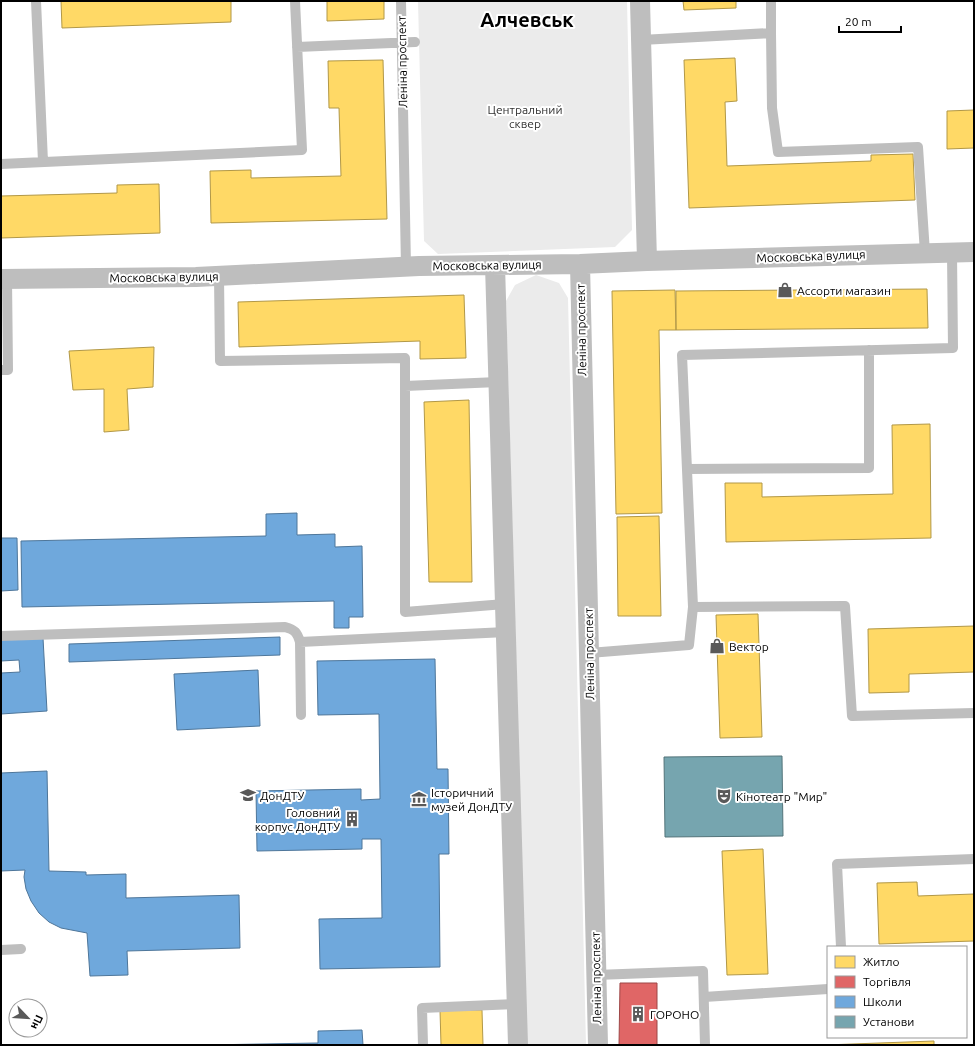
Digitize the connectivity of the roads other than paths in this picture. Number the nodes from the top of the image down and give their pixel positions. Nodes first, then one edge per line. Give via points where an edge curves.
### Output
1 (36, 1) edge
2 (295, 1) edge
3 (401, 1) edge
4 (640, 1) edge
5 (771, 1) edge
6 (771, 33) junction
7 (641, 40) junction
8 (415, 42) dead end
9 (402, 43) junction
10 (297, 47) junction
11 (43, 162) junction
12 (1, 164) edge
13 (974, 252) edge
14 (925, 253) junction
15 (952, 253) junction
16 (647, 260) junction
17 (580, 264) junction
18 (495, 265) junction
19 (406, 267) junction
20 (219, 276) junction
21 (4, 279) edge
22 (869, 350) junction
23 (1, 370) edge
24 (498, 382) junction
25 (405, 386) junction
26 (687, 469) junction
27 (505, 604) junction
28 (693, 607) junction
29 (506, 632) junction
30 (1, 636) edge
31 (300, 642) junction
32 (589, 653) junction
33 (974, 713) edge
34 (301, 716) dead end
35 (974, 859) edge
36 (841, 946) edge
37 (21, 949) dead end
38 (1, 950) edge
39 (596, 975) junction
40 (827, 989) edge
41 (704, 996) junction
42 (517, 1004) junction
43 (423, 1045) edge
44 (518, 1045) edge
45 (598, 1045) edge
46 (705, 1045) edge

1 - 11 lane
2 - 10 lane
3 - 9 lane, Леніна проспект
4 - 7 street
5 - 6 lane
6 - 7 lane
6 - 14 lane via 772,108 778,152 918,147
7 - 16 street
8 - 9 lane
9 - 10 lane
9 - 19 lane, Леніна проспект
10 - 11 lane via 302,150
11 - 12 lane
13 - 15 street, Московська вулиця
14 - 15 street, Московська вулиця
14 - 16 street, Московська вулиця
15 - 22 lane via 953,348
16 - 17 street, Московська вулиця
17 - 18 street, Московська вулиця
17 - 32 street, Леніна проспект
18 - 19 street, Московська вулиця
18 - 24 street
19 - 20 street, Московська вулиця
20 - 21 street, Московська вулиця
20 - 25 lane via 220,361 405,358
21 - 23 lane via 8,370
22 - 26 lane via 869,468
22 - 26 lane via 682,354
24 - 25 lane
24 - 27 street
25 - 27 lane via 405,612
26 - 28 lane
27 - 29 street
28 - 32 lane via 689,645
28 - 33 lane via 844,606 852,716
29 - 31 lane
29 - 42 street
30 - 31 lane via 285,627 293,629 298,634
31 - 34 lane
32 - 39 street, Леніна проспект
35 - 36 lane via 837,864
37 - 38 lane
39 - 41 lane via 703,972
39 - 45 street, Леніна проспект
40 - 41 lane
41 - 46 lane
42 - 43 lane via 422,1008
42 - 44 street

